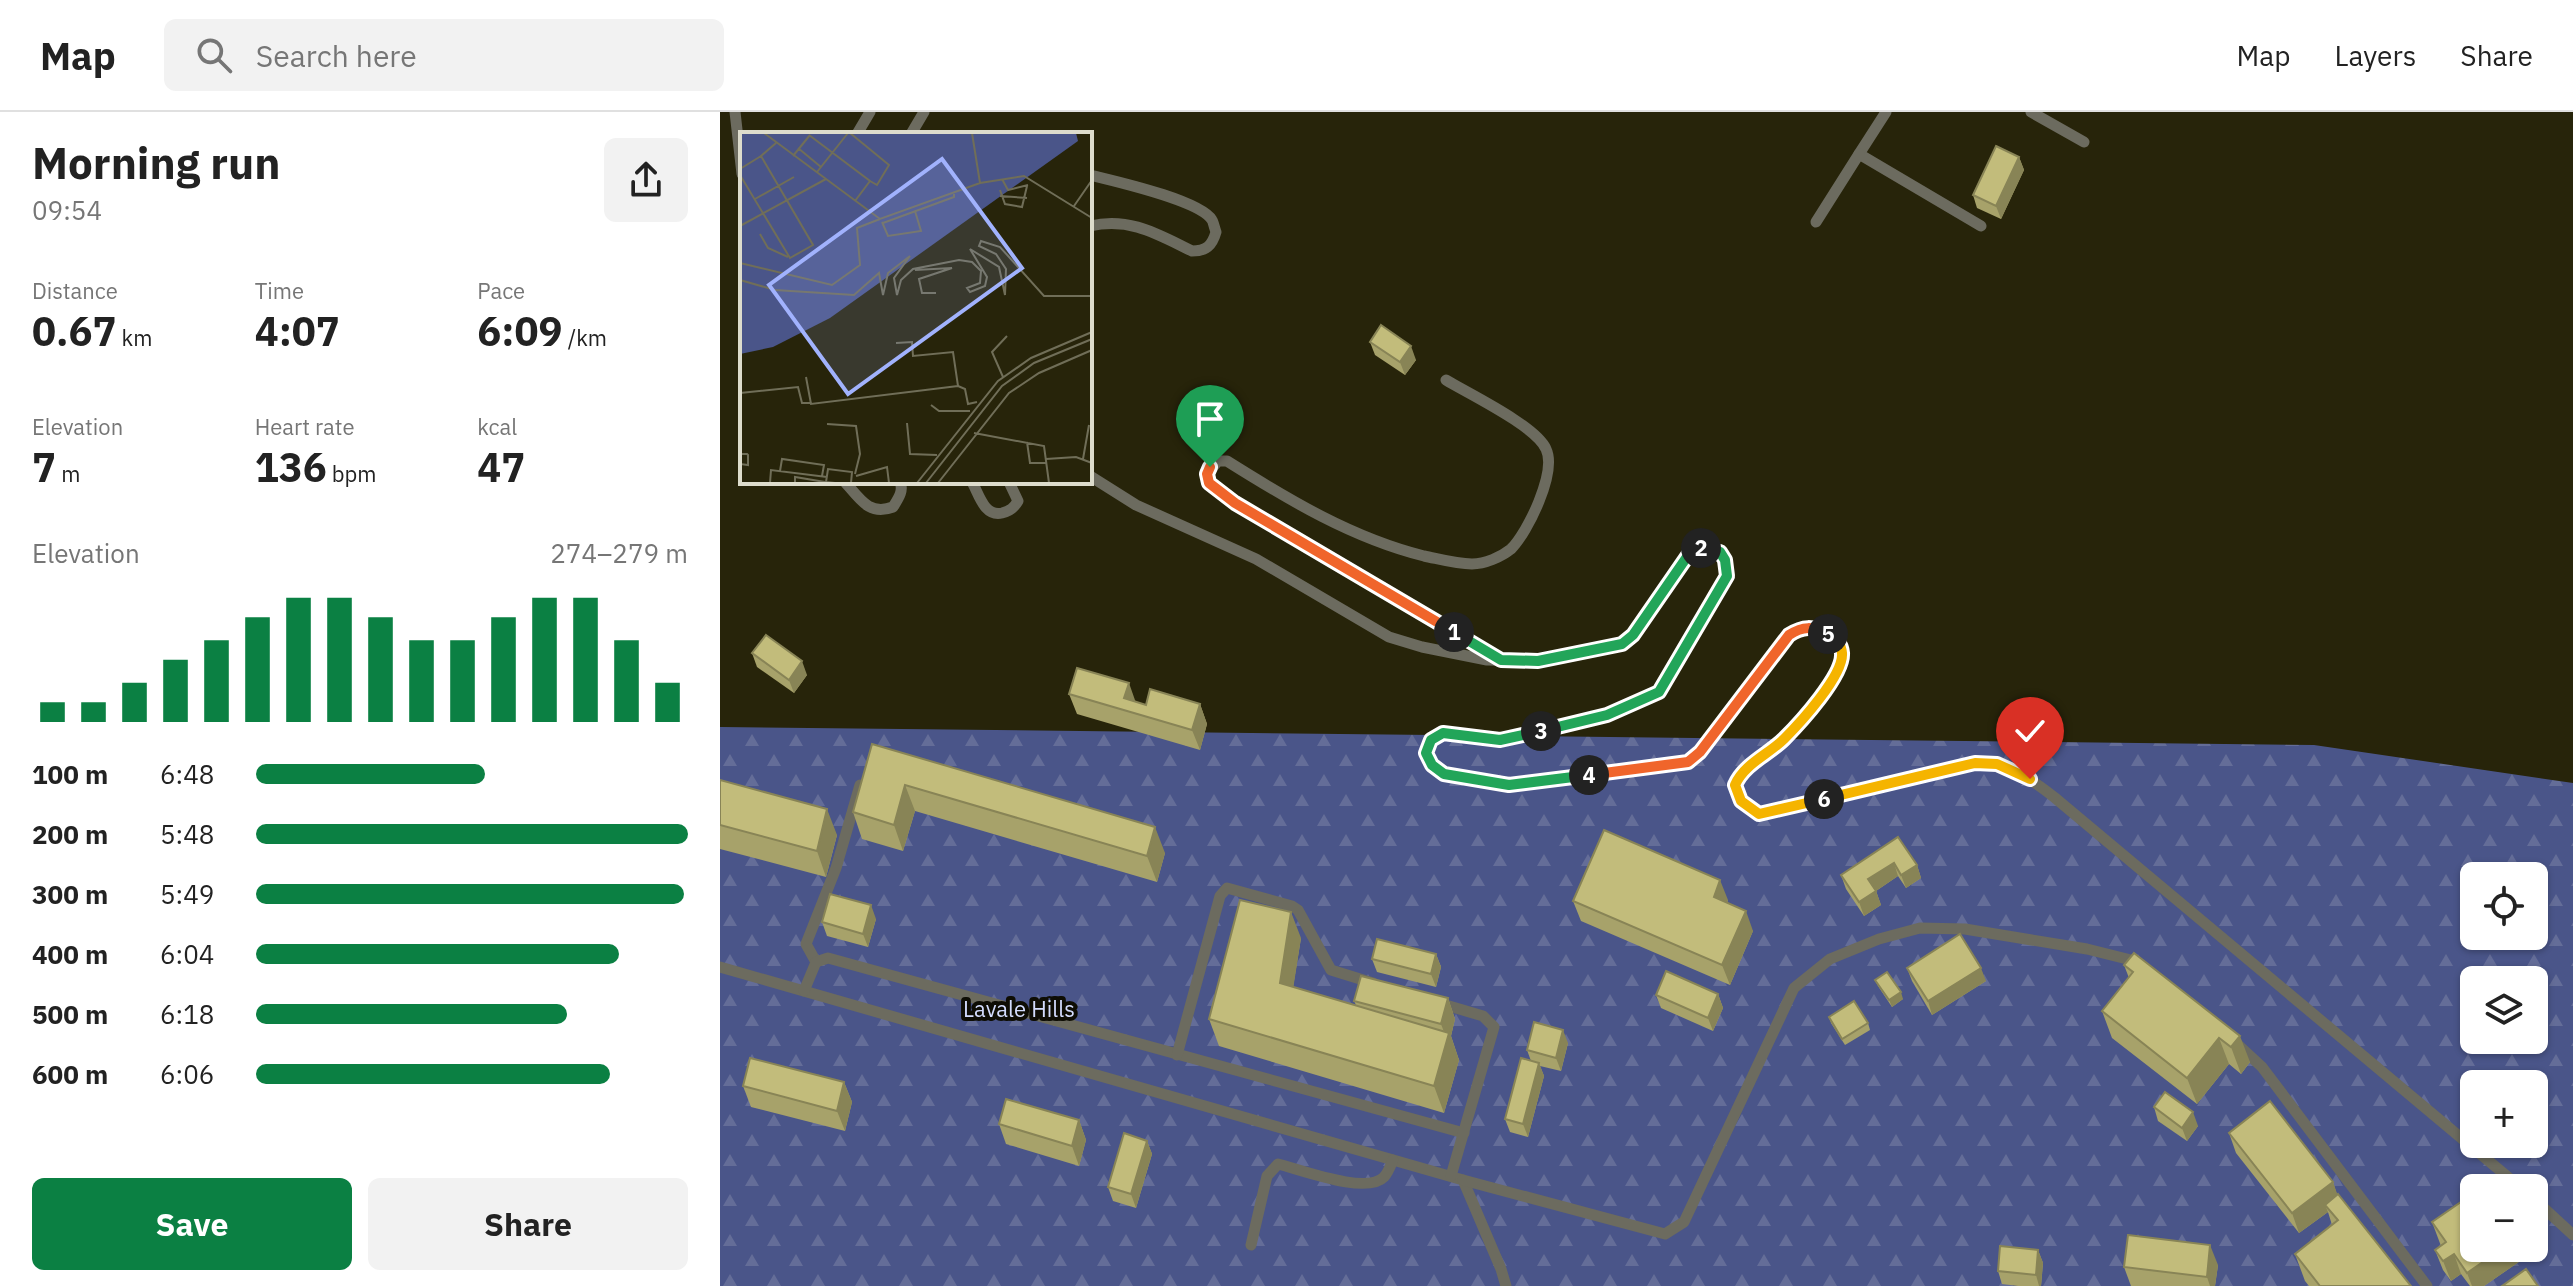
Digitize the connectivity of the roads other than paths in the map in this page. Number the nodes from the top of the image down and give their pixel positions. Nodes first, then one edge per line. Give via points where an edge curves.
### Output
1 (735, 112) edge
2 (870, 112) edge
3 (924, 112) edge
4 (1886, 112) edge
5 (2031, 112) edge
6 (858, 132) edge
7 (912, 132) edge
8 (2084, 142) dead end
9 (1859, 154) junction
10 (740, 156) edge
11 (1092, 176) edge
12 (1816, 222) dead end
13 (1092, 226) edge
14 (1981, 226) dead end
15 (1446, 380) dead end
16 (1092, 477) edge
17 (847, 484) edge
18 (901, 484) edge
19 (973, 484) edge
20 (1010, 484) edge
21 (1501, 660) junction
22 (860, 785) edge
23 (816, 962) junction
24 (720, 967) edge
25 (2154, 976) edge
26 (1381, 986) edge
27 (804, 991) junction
28 (1423, 998) edge
29 (2231, 1038) edge
30 (1177, 1055) junction
31 (1464, 1133) junction
32 (1393, 1160) junction
33 (2504, 1174) edge
34 (1457, 1178) junction
35 (2548, 1212) edge
36 (2573, 1235) edge
37 (1251, 1245) dead end
38 (1506, 1286) edge
39 (2427, 1286) edge

1 - 10 lane
2 - 6 lane
3 - 7 lane
4 - 9 lane
5 - 8 lane
9 - 12 lane
9 - 14 lane
11 - 13 lane via 1199,210 1212,220 1216,232 1209,247 1192,251 1131,223
15 - 21 lane via 1524,426 1546,448 1547,482 1512,548 1496,558 1474,565 1386,546 1324,518 1227,461 1218,461 1207,474 1209,483 1235,503
16 - 21 lane via 1136,505 1256,559 1389,637
17 - 18 lane via 866,506 879,511 893,507
19 - 20 lane via 986,510 995,514 1018,501
21 - 33 lane via 1538,661 1622,644 1691,551 1720,552 1727,568 1725,583 1659,692 1607,715 1506,740 1438,734 1426,753 1432,765 1444,774 1509,785 1679,765 1700,752 1789,635 1798,629 1818,629 1838,641 1841,663 1784,740 1739,775 1735,785 1750,808 1759,814 1975,763 1997,764 2021,774
22 - 23 lane via 806,944
23 - 27 lane
23 - 30 lane via 828,958
24 - 27 lane
25 - 34 lane via 2117,956 1979,931 1920,928 1879,939 1830,959 1794,988 1684,1222 1676,1229 1665,1234 1647,1230
26 - 30 lane via 1331,970 1302,914 1292,906 1227,888 1220,896
27 - 32 lane
28 - 31 lane via 1483,1016 1494,1027
29 - 39 lane via 2262,1067
30 - 31 lane
31 - 34 lane
32 - 34 lane
32 - 37 lane via 1375,1183 1355,1185 1278,1164 1267,1176
34 - 38 lane
35 - 36 lane

